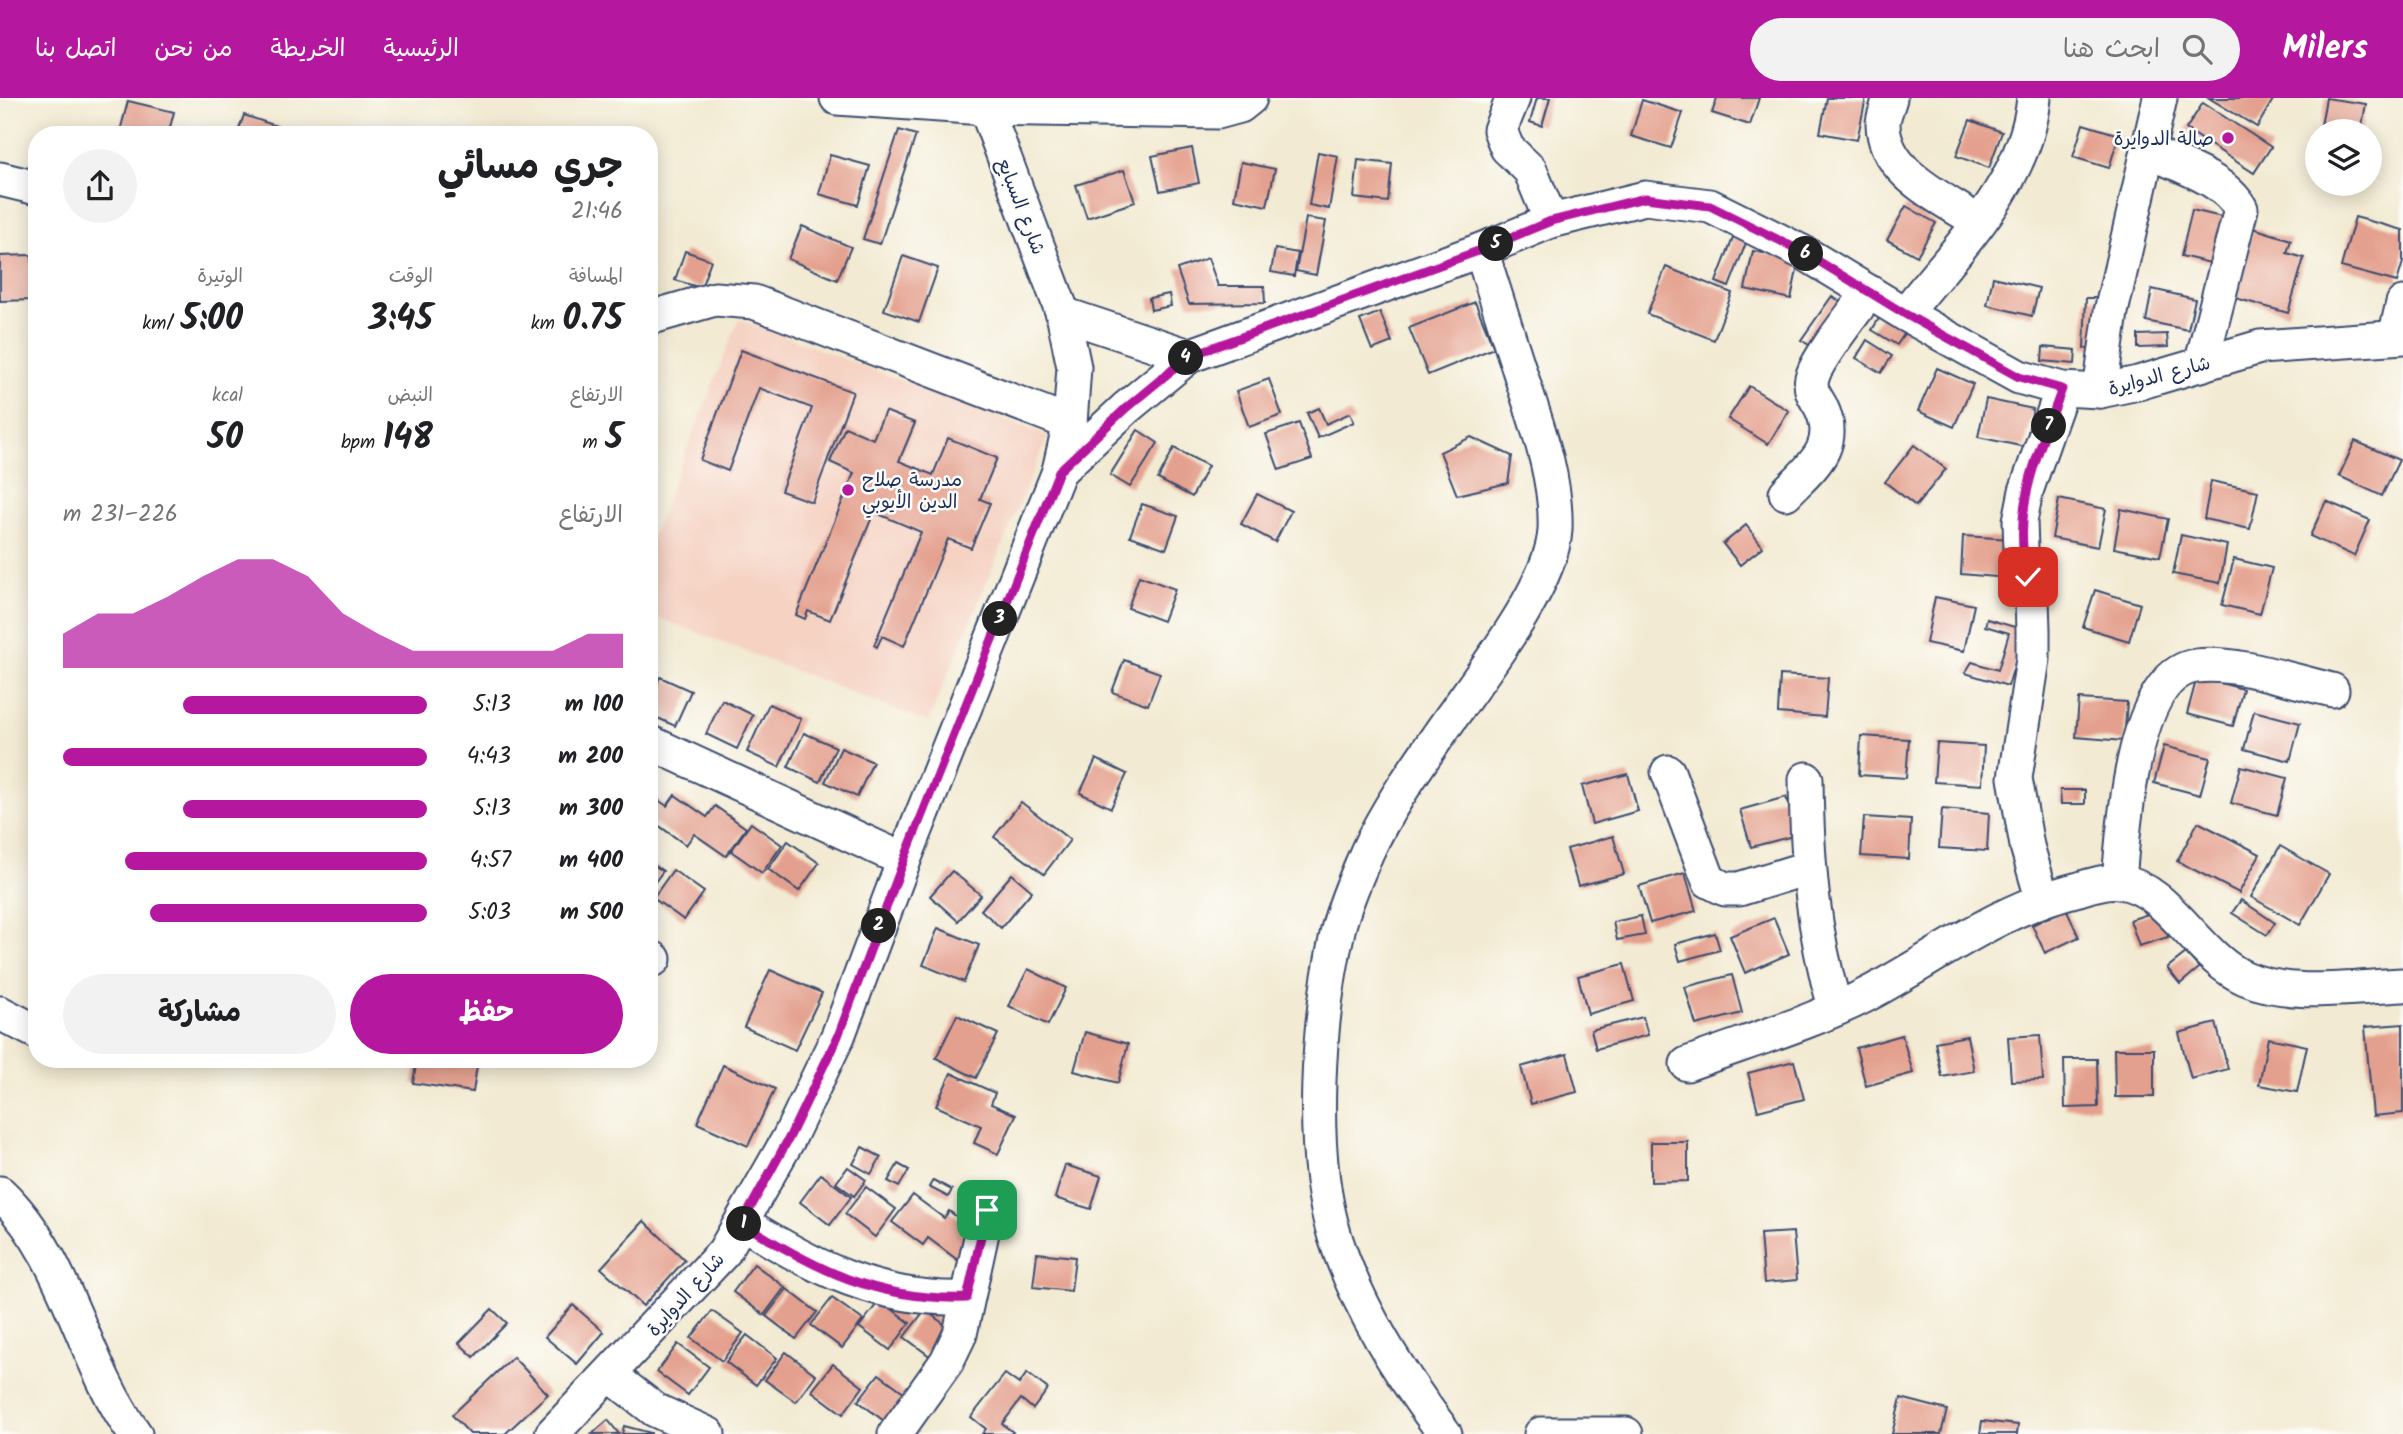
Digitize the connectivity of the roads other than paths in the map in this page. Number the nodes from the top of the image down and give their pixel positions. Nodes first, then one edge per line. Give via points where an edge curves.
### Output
1 (837, 98) edge
2 (1250, 98) edge
3 (1513, 98) edge
4 (1890, 98) edge
5 (2034, 98) edge
6 (2160, 98) edge
7 (983, 103) edge
8 (2148, 151) junction
9 (0, 179) edge
10 (28, 186) edge
11 (1551, 221) junction
12 (1978, 222) junction
13 (1481, 250) junction
14 (1869, 292) junction
15 (2403, 303) edge
16 (1063, 314) junction
17 (1905, 314) junction
18 (658, 315) edge
19 (2399, 337) edge
20 (1189, 356) junction
21 (2201, 365) junction
22 (2062, 389) junction
23 (2101, 391) junction
24 (1070, 423) junction
25 (1059, 471) junction
26 (1786, 493) dead end
27 (2332, 690) dead end
28 (658, 746) edge
29 (1668, 772) dead end
30 (1806, 779) dead end
31 (904, 860) junction
32 (1807, 868) junction
33 (2119, 882) junction
34 (2042, 898) junction
35 (2403, 985) edge
36 (1835, 1007) junction
37 (0, 1013) edge
38 (28, 1027) edge
39 (1688, 1064) dead end
40 (0, 1193) edge
41 (987, 1210) dead end
42 (742, 1223) junction
43 (967, 1298) junction
44 (610, 1375) junction
45 (135, 1434) edge
46 (552, 1434) edge
47 (708, 1434) edge
48 (895, 1434) edge
49 (1445, 1434) edge
50 (1541, 1434) edge
51 (1626, 1434) edge

1 - 7 street
2 - 7 street via 1218,112
3 - 11 street via 1500,130 1507,148 1530,170
4 - 12 street via 1883,123 1888,151 1903,171
5 - 12 street via 2032,123 2015,164
6 - 8 street
7 - 16 street, شارع السبايع
8 - 21 street via 2221,186 2234,195 2241,209
8 - 23 street via 2111,312
9 - 10 street
11 - 13 street, شارع الدوايرة
11 - 14 street, شارع الدوايرة via 1645,198 1710,206 1807,254
12 - 17 street
13 - 20 street, شارع الدوايرة
13 - 49 street via 1542,440 1555,531 1547,564 1520,616 1422,760 1368,850 1338,929 1322,1036 1319,1125 1324,1185 1335,1237 1367,1314
14 - 17 street, شارع الدوايرة
14 - 26 street via 1813,374 1812,394 1829,425 1826,443 1821,457
15 - 19 street
16 - 20 street
16 - 24 street, شارع السبايع via 1074,367
17 - 22 street, شارع الدوايرة via 2019,377
18 - 24 street via 715,299 754,302
19 - 21 street, شارع الدوايرة via 2260,347
20 - 25 street, شارع الدوايرة
21 - 23 street, شارع الدوايرة
22 - 23 street, شارع الدوايرة
22 - 34 street via 2020,521 2032,600 2033,649 2015,778
24 - 25 street, شارع الدوايرة
25 - 31 street, شارع الدوايرة
27 - 33 street via 2217,665 2192,666 2177,675 2151,712 2132,763
28 - 31 street
29 - 32 street via 1709,881 1725,889 1739,889
30 - 32 street
31 - 42 street, شارع الدوايرة via 838,1036
32 - 36 street via 1822,963
33 - 34 street
33 - 35 street via 2144,890 2211,956 2245,978 2274,986
34 - 36 street via 1965,934 1864,996
36 - 39 street
37 - 38 street
40 - 45 street via 46,1255 94,1363
41 - 43 street
42 - 43 street via 827,1272 924,1297
42 - 44 street, شارع الدوايرة via 723,1252
43 - 48 street via 960,1334 947,1361
44 - 46 street, شارع الدوايرة
44 - 47 street via 655,1410
50 - 51 street

